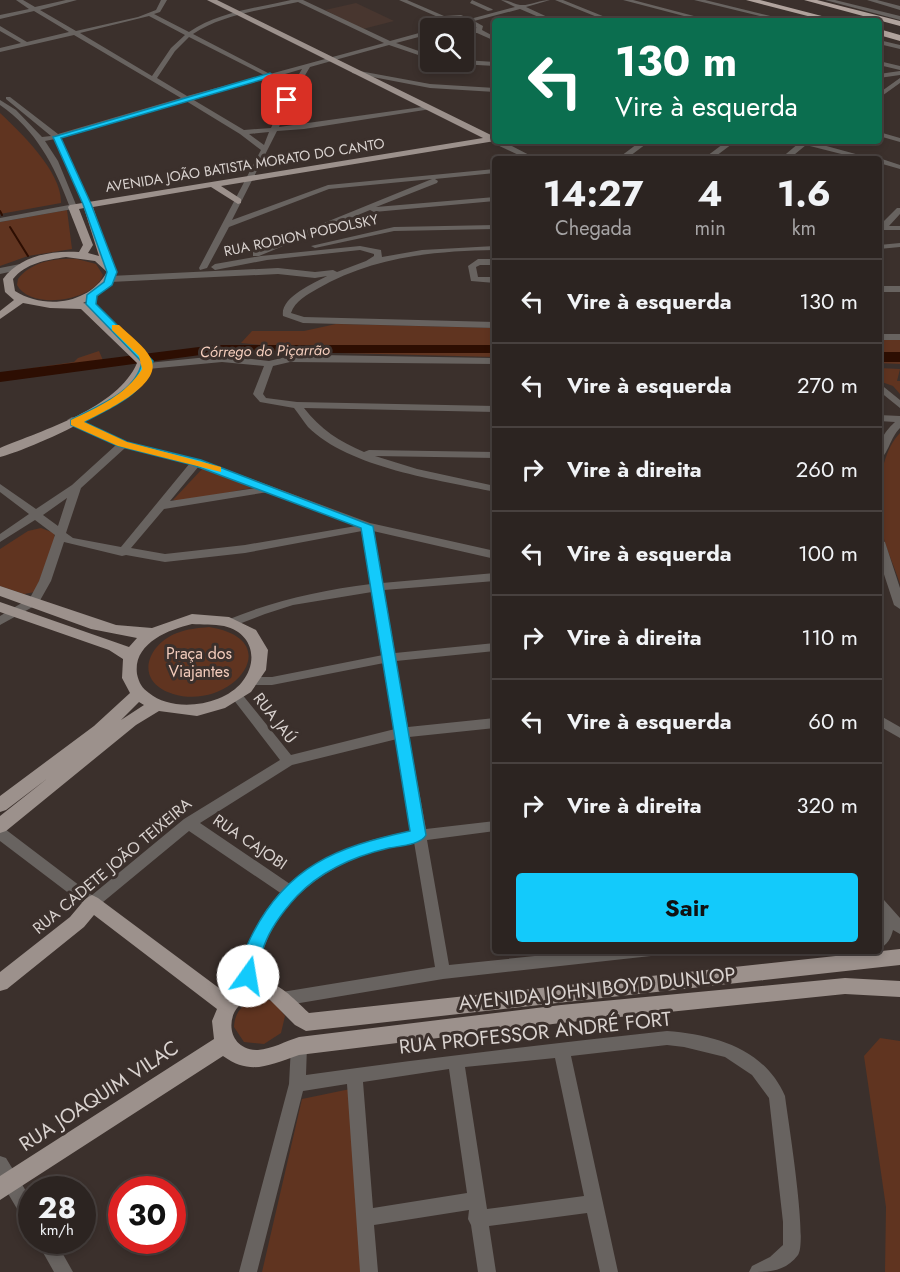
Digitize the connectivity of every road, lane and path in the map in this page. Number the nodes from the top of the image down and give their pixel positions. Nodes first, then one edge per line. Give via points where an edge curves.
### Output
1 (19, 0) edge
2 (74, 0) edge
3 (164, 0) edge
4 (211, 0) edge
5 (298, 0) edge
6 (402, 0) edge
7 (482, 0) edge
8 (504, 0) edge
9 (547, 0) edge
10 (558, 0) edge
11 (626, 0) edge
12 (697, 0) edge
13 (750, 0) edge
14 (774, 0) edge
15 (786, 0) edge
16 (828, 0) edge
17 (870, 0) edge
18 (469, 1) edge
19 (806, 2) edge
20 (522, 7) junction
21 (727, 7) junction
22 (900, 8) edge
23 (35, 9) junction
24 (490, 10) dead end
25 (716, 10) dead end
26 (239, 14) junction
27 (705, 14) dead end
28 (151, 15) junction
29 (0, 17) edge
30 (442, 17) joint
31 (694, 17) junction
32 (464, 18) edge
33 (546, 18) edge
34 (604, 18) edge
35 (698, 18) edge
36 (775, 18) edge
37 (825, 18) edge
38 (847, 18) edge
39 (860, 18) edge
40 (874, 18) edge
41 (900, 18) edge
42 (474, 19) edge
43 (882, 20) edge
44 (474, 22) edge
45 (900, 24) edge
46 (882, 26) edge
47 (0, 28) edge
48 (900, 31) edge
49 (474, 32) edge
50 (478, 32) junction
51 (882, 33) edge
52 (76, 34) junction
53 (189, 34) junction
54 (420, 35) edge
55 (492, 38) edge
56 (900, 38) edge
57 (389, 43) junction
58 (882, 43) edge
59 (28, 45) junction
60 (900, 47) edge
61 (0, 50) edge
62 (420, 54) edge
63 (330, 60) junction
64 (474, 63) edge
65 (492, 64) edge
66 (882, 64) edge
67 (307, 66) junction
68 (900, 68) edge
69 (354, 72) junction
70 (900, 73) edge
71 (270, 76) junction
72 (882, 76) edge
73 (882, 76) edge
74 (153, 79) junction
75 (900, 80) edge
76 (492, 90) edge
77 (882, 92) edge
78 (0, 94) edge
79 (188, 99) junction
80 (287, 100) junction
81 (0, 102) edge
82 (429, 108) junction
83 (274, 129) junction
84 (243, 132) junction
85 (882, 135) edge
86 (57, 137) junction
87 (899, 138) edge
88 (42, 139) junction
89 (492, 139) edge
90 (492, 140) edge
91 (503, 144) edge
92 (642, 144) edge
93 (728, 144) edge
94 (800, 144) edge
95 (810, 144) edge
96 (265, 150) junction
97 (527, 156) edge
98 (625, 156) edge
99 (711, 156) edge
100 (787, 156) edge
101 (857, 156) edge
102 (882, 162) edge
103 (900, 167) edge
104 (492, 171) edge
105 (447, 176) junction
106 (250, 178) junction
107 (212, 184) junction
108 (408, 192) junction
109 (399, 196) junction
110 (492, 199) edge
111 (238, 201) junction
112 (87, 204) junction
113 (415, 206) junction
114 (73, 207) junction
115 (403, 207) junction
116 (900, 210) edge
117 (361, 211) junction
118 (0, 220) edge
119 (226, 225) junction
120 (882, 226) edge
121 (492, 227) edge
122 (882, 228) edge
123 (900, 228) edge
124 (900, 247) edge
125 (492, 248) edge
126 (882, 248) edge
127 (82, 255) junction
128 (261, 258) junction
129 (492, 262) edge
130 (227, 265) junction
131 (361, 266) junction
132 (202, 268) junction
133 (110, 272) junction
134 (315, 275) junction
135 (3, 280) edge
136 (492, 280) edge
137 (315, 286) junction
138 (882, 289) edge
139 (900, 289) edge
140 (92, 295) junction
141 (21, 300) junction
142 (62, 303) junction
143 (0, 316) edge
144 (492, 325) edge
145 (882, 337) edge
146 (900, 337) edge
147 (144, 360) junction
148 (492, 361) edge
149 (269, 364) junction
150 (882, 389) edge
151 (297, 405) junction
152 (900, 405) edge
153 (269, 406) dead end
154 (492, 409) edge
155 (882, 418) edge
156 (74, 421) junction
157 (900, 421) edge
158 (123, 444) junction
159 (882, 449) edge
160 (356, 452) junction
161 (0, 455) edge
162 (492, 455) edge
163 (197, 462) junction
164 (0, 487) edge
165 (76, 487) junction
166 (492, 488) edge
167 (271, 489) junction
168 (161, 507) junction
169 (34, 513) junction
170 (367, 526) junction
171 (60, 535) junction
172 (0, 539) edge
173 (882, 551) edge
174 (122, 552) junction
175 (492, 554) edge
176 (492, 577) edge
177 (377, 589) junction
178 (0, 591) edge
179 (34, 601) junction
180 (900, 605) edge
181 (7, 610) edge
182 (0, 621) edge
183 (231, 623) junction
184 (154, 633) junction
185 (492, 647) edge
186 (388, 658) junction
187 (131, 659) junction
188 (254, 681) junction
189 (138, 693) junction
190 (237, 696) junction
191 (157, 705) junction
192 (882, 722) edge
193 (492, 723) edge
194 (400, 733) junction
195 (900, 733) edge
196 (288, 761) junction
197 (0, 805) edge
198 (189, 823) junction
199 (0, 826) edge
200 (492, 826) edge
201 (0, 833) edge
202 (418, 835) junction
203 (290, 892) junction
204 (92, 903) junction
205 (887, 912) edge
206 (900, 928) edge
207 (882, 938) edge
208 (610, 954) edge
209 (857, 954) edge
210 (900, 957) edge
211 (835, 964) junction
212 (443, 972) junction
213 (0, 983) edge
214 (900, 989) edge
215 (248, 990) junction
216 (282, 999) junction
217 (227, 1005) junction
218 (224, 1044) junction
219 (298, 1046) junction
220 (561, 1048) junction
221 (456, 1061) junction
222 (354, 1075) junction
223 (297, 1084) junction
224 (3, 1178) edge
225 (18, 1199) edge
226 (475, 1200) junction
227 (595, 1203) junction
228 (364, 1218) junction
229 (477, 1219) junction
230 (53, 1254) edge
231 (64, 1272) edge
232 (248, 1272) edge
233 (369, 1272) edge
234 (487, 1272) edge
235 (609, 1272) edge
236 (758, 1272) edge

1 - 23 street
2 - 23 street
3 - 28 street via 162,7
4 - 26 main road
5 - 26 street
5 - 57 street
6 - 30 street
7 - 18 street
8 - 20 street
9 - 20 street
10 - 34 street
11 - 31 street
12 - 21 street
13 - 37 highway
14 - 38 highway
15 - 19 highway
16 - 41 street
17 - 22 street
18 - 24 street
19 - 39 highway
19 - 40 highway
20 - 33 street
20 - 42 street
21 - 25 street
21 - 36 street
23 - 29 street
23 - 52 street
26 - 53 street
26 - 63 main road
27 - 31 street
28 - 52 street
28 - 53 street
30 - 32 street
31 - 35 street
43 - 45 highway
44 - 50 street via 481,27
46 - 48 highway
47 - 59 street
49 - 50 street
50 - 55 street
51 - 56 highway
52 - 59 street
52 - 74 street
53 - 71 street
53 - 74 street
54 - 57 street
57 - 62 street
57 - 63 street
58 - 60 street
59 - 61 street
63 - 67 street
63 - 69 main road
64 - 65 street
66 - 68 street
67 - 71 street
67 - 80 street
69 - 76 street via 430,86
69 - 82 main road
70 - 72 street
71 - 79 street
71 - 80 street via 282,86
73 - 75 street
74 - 79 street
75 - 77 street
78 - 86 street
79 - 84 street
79 - 86 street
80 - 83 street
81 - 88 street
82 - 83 street via 304,128
82 - 89 main road
83 - 84 street
83 - 96 street
84 - 96 street
85 - 87 street
86 - 88 street
86 - 112 street
88 - 114 street
90 - 106 main road, AVENIDA JOÃO BATISTA MORATO DO CANTO
91 - 97 street
92 - 98 street
93 - 99 street
94 - 100 street
95 - 101 street
96 - 106 street
102 - 103 street
104 - 105 street
105 - 108 street
105 - 119 street via 328,187
106 - 107 main road, AVENIDA JOÃO BATISTA MORATO DO CANTO
106 - 111 street
107 - 111 main road
107 - 112 main road, AVENIDA JOÃO BATISTA MORATO DO CANTO
108 - 109 street
108 - 113 street
109 - 115 street
109 - 117 street
110 - 113 street
111 - 119 street
112 - 114 main road, AVENIDA JOÃO BATISTA MORATO DO CANTO
112 - 133 main road
113 - 115 street
114 - 118 street, AVENIDA JOÃO BATISTA MORATO DO CANTO
114 - 127 main road via 88,245
115 - 117 street
116 - 120 street
117 - 130 street
119 - 132 street
121 - 128 street, RUA RODION PODOLSKY via 394,229
122 - 123 street
124 - 126 street
125 - 131 street via 418,253
127 - 133 main road
127 - 135 main road via 49,256 20,267
128 - 130 street, RUA RODION PODOLSKY
128 - 131 street via 360,248 378,252 378,257
129 - 136 street via 472,266 474,279
130 - 132 street, RUA RODION PODOLSKY
131 - 134 street
131 - 137 street
132 - 133 street, RUA RODION PODOLSKY
133 - 134 street via 278,271
133 - 140 main road via 108,283
134 - 137 street
135 - 141 main road
137 - 144 street via 292,301 286,314 317,320
138 - 139 street
140 - 142 main road
140 - 147 main road via 91,304
141 - 142 main road
141 - 143 main road
142 - 147 main road via 84,306
145 - 146 street
147 - 149 street via 213,357
147 - 156 main road via 140,382 128,393
148 - 149 street via 320,358
149 - 151 street via 258,394 263,400
150 - 152 street
151 - 153 street
151 - 154 street
151 - 160 street via 307,421 322,433
155 - 157 street
156 - 158 street
156 - 161 main road
157 - 159 street via 888,434
158 - 163 street
158 - 165 street
160 - 162 street
160 - 166 street
163 - 167 street
163 - 168 street
164 - 169 street
165 - 169 street
165 - 171 street
167 - 168 street
167 - 170 street
168 - 174 street
169 - 171 street
169 - 172 street
170 - 174 street via 203,555 165,558
170 - 175 street
170 - 177 street
171 - 174 street via 70,541
171 - 179 street
173 - 180 street
176 - 177 street
177 - 183 street via 293,601 253,612
177 - 186 street
178 - 179 main road
179 - 181 street
179 - 184 main road via 135,635
181 - 182 street
181 - 187 main road via 114,646
183 - 184 main road via 192,619
183 - 188 main road via 252,634 262,651
184 - 187 main road
185 - 186 street
186 - 188 street via 272,681
186 - 194 street
187 - 189 main road via 129,676
188 - 190 main road
189 - 191 main road
189 - 197 main road via 100,730
190 - 191 main road via 207,708 174,710
190 - 196 street, RUA JAÚ
191 - 199 main road via 114,734
192 - 195 street
193 - 194 street, RUA CADETE JOÃO TEIXEIRA
194 - 196 street, RUA CADETE JOÃO TEIXEIRA
194 - 202 street
196 - 198 street, RUA CADETE JOÃO TEIXEIRA
198 - 203 street, RUA CAJOBI
198 - 204 street, RUA CADETE JOÃO TEIXEIRA
200 - 202 street
201 - 204 street
202 - 203 street via 338,857
202 - 212 street
203 - 215 street via 255,946
204 - 213 main road, RUA CADETE JOÃO TEIXEIRA via 77,922
204 - 217 main road
205 - 206 street
205 - 207 street
208 - 212 street
209 - 211 street
210 - 211 main road, AVENIDA JOHN BOYD DUNLOP
211 - 216 main road, AVENIDA JOHN BOYD DUNLOP via 306,1022
212 - 216 street
214 - 219 main road, AVENIDA JOHN BOYD DUNLOP via 833,987
215 - 216 main road via 271,991
215 - 217 main road
217 - 218 main road via 220,1029
218 - 219 main road, AVENIDA JOHN BOYD DUNLOP via 235,1054 258,1059
218 - 224 main road, RUA JOAQUIM VILAC
219 - 223 street
220 - 221 street, RUA PROFESSOR ANDRÉ FORT
220 - 227 street
220 - 236 street, RUA PROFESSOR ANDRÉ FORT via 667,1038 696,1040 746,1059 771,1083 778,1107 792,1249
221 - 222 street, RUA PROFESSOR ANDRÉ FORT
221 - 226 street
222 - 223 street, RUA PROFESSOR ANDRÉ FORT
222 - 228 street
223 - 232 street
224 - 225 street
226 - 228 street
226 - 229 street
227 - 229 street
227 - 235 street
228 - 233 street
229 - 234 street
230 - 231 street

